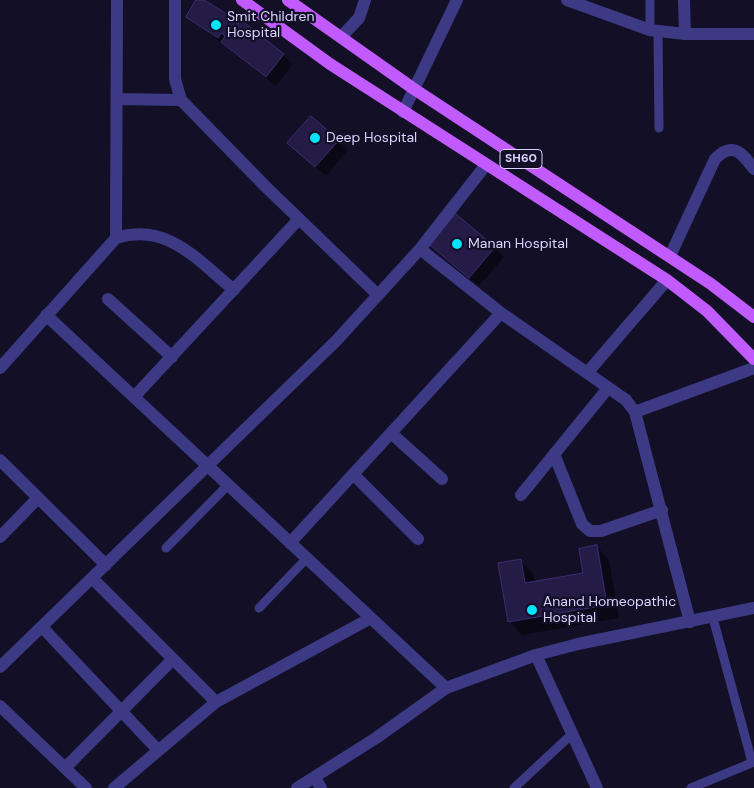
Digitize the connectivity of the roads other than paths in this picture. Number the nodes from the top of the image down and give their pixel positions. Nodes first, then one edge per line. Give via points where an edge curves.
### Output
1 (117, 0) edge
2 (176, 0) edge
3 (242, 0) edge
4 (288, 0) edge
5 (365, 0) edge
6 (457, 0) edge
7 (568, 0) edge
8 (650, 0) edge
9 (684, 0) edge
10 (654, 31) junction
11 (685, 34) junction
12 (754, 34) edge
13 (341, 37) junction
14 (414, 89) junction
15 (117, 99) junction
16 (181, 100) junction
17 (403, 112) junction
18 (659, 128) dead end
19 (485, 166) junction
20 (754, 169) edge
21 (299, 219) junction
22 (116, 238) junction
23 (420, 249) junction
24 (670, 256) junction
25 (667, 280) junction
26 (234, 290) junction
27 (378, 295) junction
28 (108, 300) dead end
29 (501, 313) junction
30 (46, 315) junction
31 (754, 317) edge
32 (172, 357) junction
33 (754, 359) edge
34 (0, 368) edge
35 (754, 368) edge
36 (587, 373) junction
37 (608, 388) junction
38 (134, 397) junction
39 (635, 412) junction
40 (391, 433) junction
41 (554, 454) junction
42 (0, 460) edge
43 (208, 466) junction
44 (353, 474) junction
45 (442, 479) dead end
46 (228, 485) junction
47 (521, 495) dead end
48 (38, 498) junction
49 (662, 510) junction
50 (0, 537) edge
51 (418, 539) dead end
52 (290, 543) junction
53 (166, 548) dead end
54 (307, 558) junction
55 (106, 565) junction
56 (92, 578) junction
57 (259, 608) dead end
58 (754, 608) edge
59 (371, 618) junction
60 (712, 618) junction
61 (690, 622) junction
62 (42, 627) junction
63 (536, 655) junction
64 (173, 659) junction
65 (0, 667) edge
66 (446, 688) junction
67 (216, 702) junction
68 (0, 706) edge
69 (123, 712) junction
70 (572, 734) junction
71 (157, 749) junction
72 (753, 762) edge
73 (65, 768) junction
74 (318, 783) edge
75 (86, 788) edge
76 (114, 788) edge
77 (297, 788) edge
78 (514, 788) edge
79 (597, 788) edge
80 (691, 788) edge

1 - 15 street
2 - 16 street via 175,78
3 - 17 main road, SH60
4 - 13 main road, SH60
5 - 13 street via 359,18
6 - 14 street
7 - 10 street
8 - 10 lane
9 - 11 street
10 - 11 street
10 - 18 lane
11 - 12 street
13 - 14 main road, SH60
14 - 17 street
14 - 24 main road, SH60
15 - 16 street
15 - 22 street
16 - 21 street
17 - 19 main road, SH60
19 - 23 street
19 - 25 main road, SH60
20 - 24 street via 735,150 727,150 715,159
21 - 26 street
21 - 27 street
22 - 26 street via 142,234 174,241
22 - 30 street
23 - 27 street
23 - 29 street
24 - 31 main road, SH60
25 - 33 main road, SH60 via 707,312
25 - 36 street
26 - 32 street
27 - 43 street via 336,341
28 - 32 street
29 - 36 street
29 - 40 street
30 - 34 street
30 - 38 street
32 - 38 street
35 - 39 street
36 - 37 street
37 - 39 street via 626,400
37 - 41 street
38 - 43 street
39 - 49 street
40 - 44 street
40 - 45 street
41 - 47 street
41 - 49 street via 582,524 590,531 600,531
42 - 48 street
43 - 46 street
43 - 55 street
44 - 51 street
44 - 52 street
46 - 52 street
46 - 53 lane
48 - 50 street
48 - 55 street
49 - 61 street
52 - 54 street
54 - 57 lane
54 - 59 street
55 - 56 street
56 - 62 street
56 - 64 street
58 - 60 street
59 - 66 street
59 - 67 street
60 - 61 street
60 - 72 lane
61 - 63 street via 628,632
62 - 65 street
62 - 69 street
63 - 66 street
63 - 70 street
64 - 67 street
64 - 69 street
66 - 74 street
67 - 71 street
68 - 73 street
69 - 71 street
69 - 73 street
70 - 78 lane
70 - 79 street
71 - 76 street
72 - 80 lane
73 - 75 street
74 - 77 street

